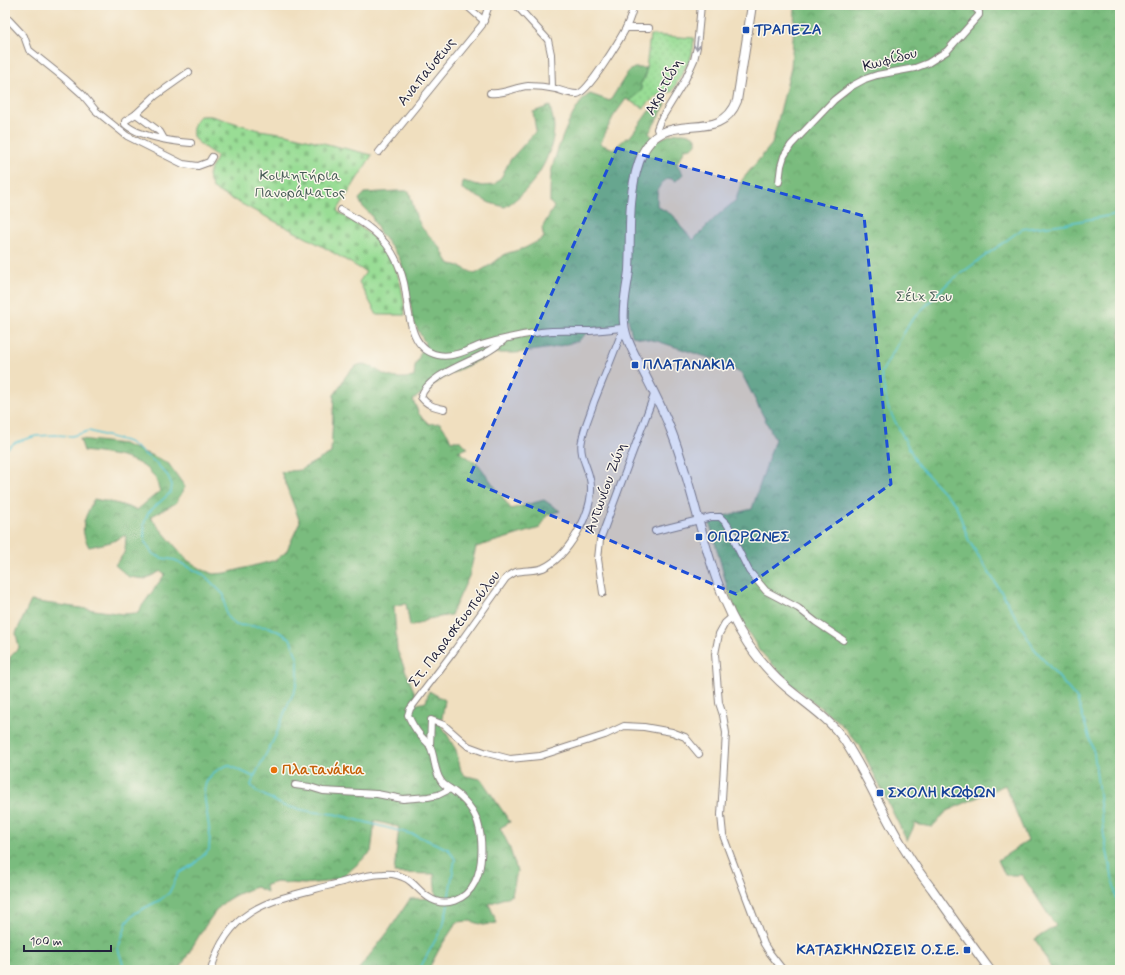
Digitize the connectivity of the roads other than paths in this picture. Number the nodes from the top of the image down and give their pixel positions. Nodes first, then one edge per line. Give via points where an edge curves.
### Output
1 (466, 5) edge
2 (489, 5) edge
3 (516, 5) edge
4 (634, 5) edge
5 (701, 5) edge
6 (752, 5) edge
7 (972, 5) edge
8 (5, 19) edge
9 (484, 21) junction
10 (626, 28) junction
11 (649, 28) dead end
12 (189, 72) dead end
13 (552, 88) junction
14 (490, 93) dead end
15 (136, 114) junction
16 (659, 134) junction
17 (164, 139) junction
18 (191, 143) dead end
19 (379, 152) dead end
20 (212, 157) dead end
21 (779, 182) dead end
22 (341, 210) dead end
23 (624, 326) junction
24 (508, 338) junction
25 (654, 395) junction
26 (444, 409) dead end
27 (699, 520) junction
28 (655, 531) dead end
29 (603, 593) dead end
30 (732, 617) junction
31 (843, 640) dead end
32 (430, 746) junction
33 (699, 754) dead end
34 (295, 785) dead end
35 (450, 789) junction
36 (211, 970) edge
37 (783, 970) edge
38 (990, 970) edge

1 - 9 street
2 - 9 street, Αναπαύσεως
3 - 13 street via 548,40 552,54
4 - 10 street
5 -> 16 street, Ακριτίδη via 694,60 660,121 657,129
6 - 16 main road via 737,101 732,113 724,120 713,124 678,127
7 - 21 street, Κωφίδου via 979,15 947,51 928,64 865,79 834,100 791,145 784,156
8 - 20 street via 24,36 28,50 64,78 96,111 127,136 183,164 198,166 209,162
9 - 19 street, Αναπαύσεως
10 - 11 street
10 - 13 street via 582,92 574,94
12 - 15 street via 155,96
13 - 14 street via 524,86 498,94
15 - 17 street via 160,132
15 - 17 street via 125,121 128,127
16 - 23 main road via 650,141 641,156 633,185
17 - 18 street
22 - 24 street via 371,229 394,256 404,284 411,326 427,351 439,356 452,355
23 - 24 street via 594,331 542,332
23 - 25 main road via 632,350
23 - 32 street, Στ. Παρασκευοπούλου via 581,441 581,454 591,486 589,507 577,532 552,563 542,568 515,572 506,578 410,709 410,720
24 - 26 street via 487,352 448,371 422,390 421,397 425,403
25 - 27 main road via 682,459
25 - 29 street, Αντωνίου Ζώη via 600,540 598,559
27 - 28 street
27 - 30 main road via 718,583
27 - 31 street via 720,517 727,524 749,571 766,592 798,608
30 - 37 street via 719,634 715,654 726,733 720,815 723,835 764,944
30 - 38 main road via 748,645 766,668 838,732 859,765 907,855
32 - 33 street via 432,720 444,725 468,746 510,759 540,756 605,735 624,726 672,732 685,737
32 - 35 street, Στ. Παρασκευοπούλου via 439,779
34 - 35 street via 323,791 377,794 403,799 438,795
35 - 36 street, Στ. Παρασκευοπούλου via 469,805 478,822 481,836 476,881 465,896 448,903 436,901 422,893 406,878 385,873 304,892 262,905 248,913 227,933

